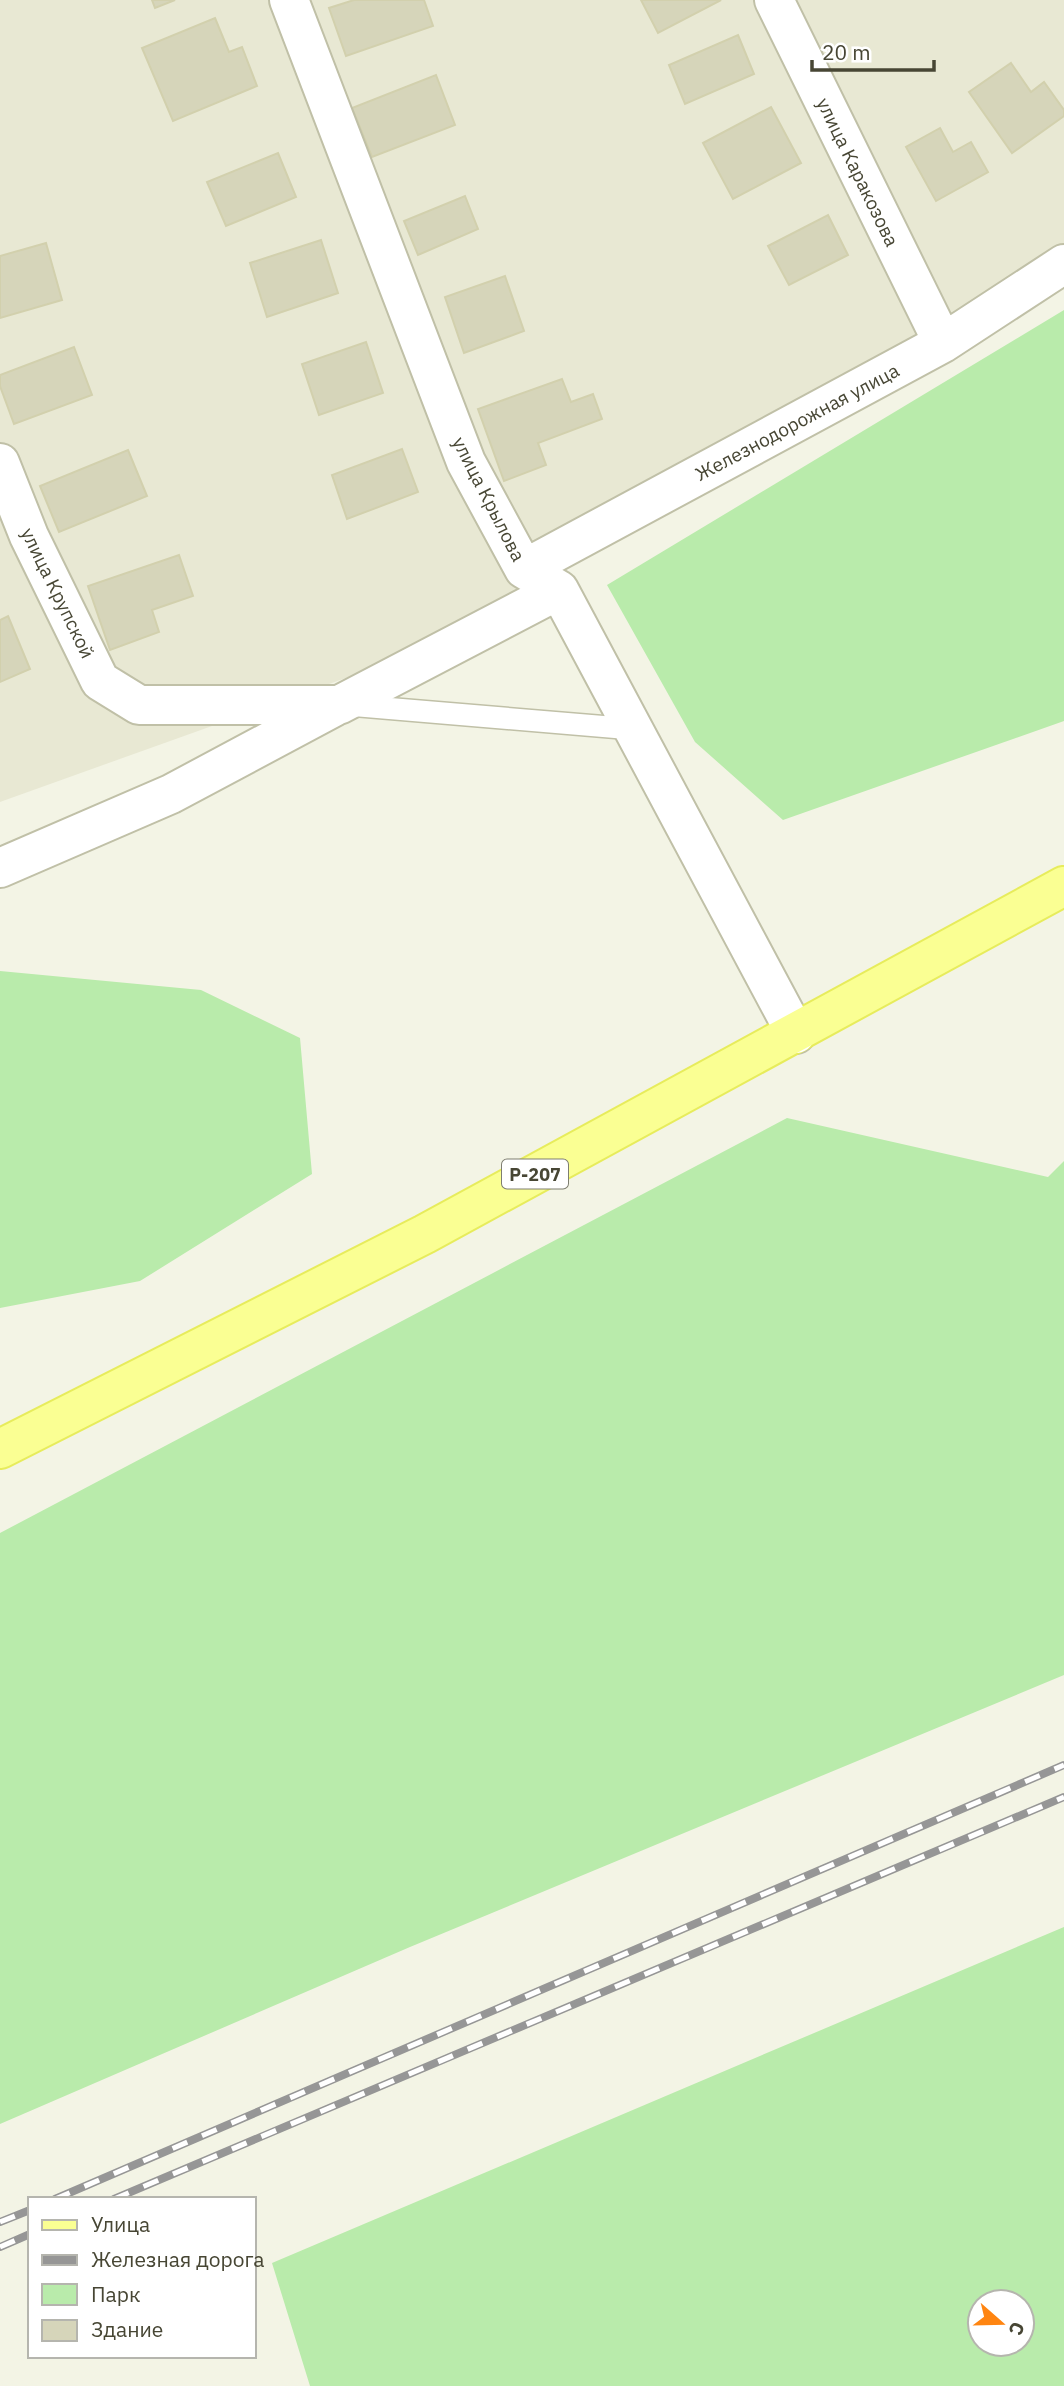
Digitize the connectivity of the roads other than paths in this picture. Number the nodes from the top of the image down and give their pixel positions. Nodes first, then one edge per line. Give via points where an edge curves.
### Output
1 (289, 0) edge
2 (774, 0) edge
3 (1064, 264) edge
4 (943, 343) junction
5 (0, 463) edge
6 (524, 569) junction
7 (559, 590) junction
8 (339, 705) junction
9 (633, 729) junction
10 (0, 868) edge
11 (1064, 886) edge
12 (796, 1034) junction
13 (0, 1449) edge

1 - 6 street, улица Крылова via 466,462
2 - 4 street, улица Каракозова
3 - 4 street, Железнодорожная улица
4 - 6 street, Железнодорожная улица
5 - 8 street, улица Крупской via 29,536 100,681 139,705
6 - 7 street, улица Крылова
7 - 8 street
7 - 9 street
8 - 9 lane
8 - 10 street via 171,794
9 - 12 street
11 - 12 main road, Р-207
12 - 13 main road, Р-207 via 425,1234

